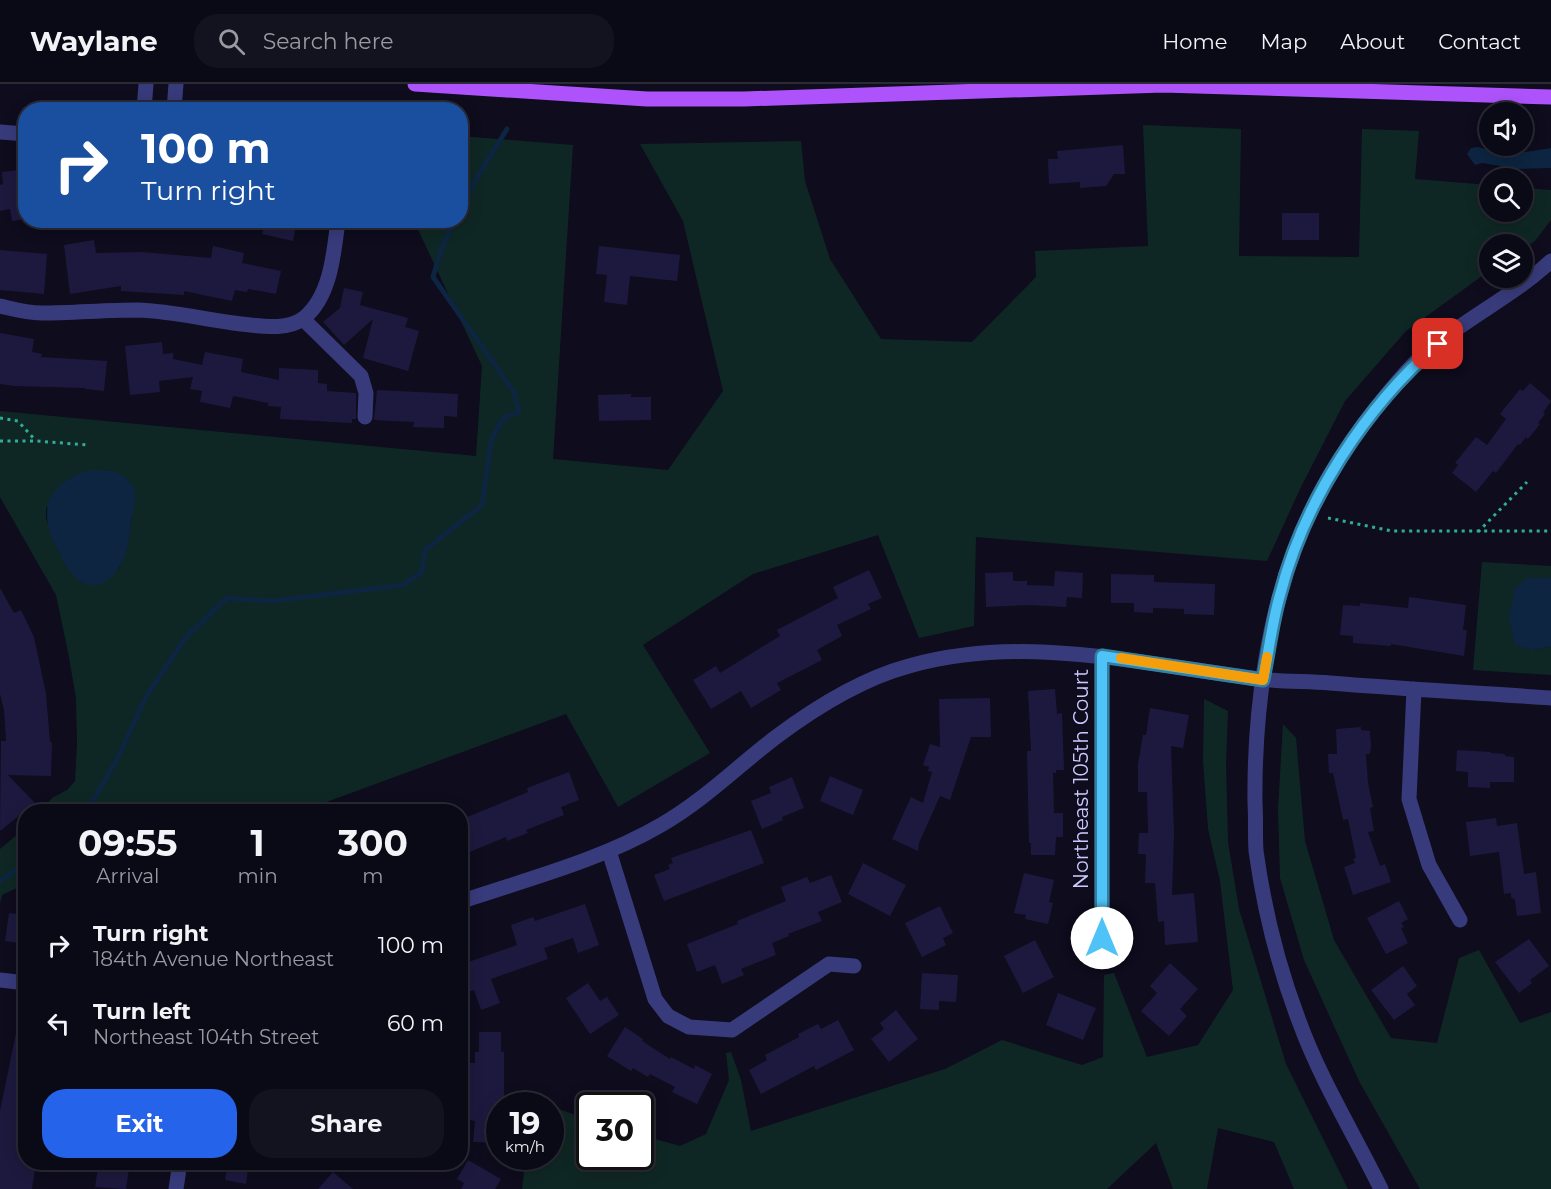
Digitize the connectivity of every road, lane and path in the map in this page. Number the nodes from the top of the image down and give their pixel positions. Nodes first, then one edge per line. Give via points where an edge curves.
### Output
1 (146, 84) edge
2 (176, 84) edge
3 (415, 84) edge
4 (1163, 84) edge
5 (1551, 97) edge
6 (145, 102) edge
7 (175, 102) edge
8 (0, 132) edge
9 (18, 133) edge
10 (337, 228) edge
11 (1551, 261) edge
12 (0, 306) edge
13 (303, 319) junction
14 (365, 417) dead end
15 (0, 418) edge
16 (0, 441) edge
17 (36, 441) junction
18 (88, 445) dead end
19 (1527, 482) dead end
20 (1328, 518) dead end
21 (1551, 531) edge
22 (1478, 532) junction
23 (1102, 656) junction
24 (1263, 680) junction
25 (1414, 689) junction
26 (1551, 698) edge
27 (609, 851) junction
28 (468, 899) edge
29 (1460, 920) dead end
30 (1102, 938) dead end
31 (854, 966) dead end
32 (0, 980) edge
33 (18, 982) edge
34 (179, 1170) edge
35 (176, 1189) edge
36 (1381, 1189) edge

1 - 6 street
2 - 7 street
3 - 4 main road via 647,99
4 - 5 main road
8 - 9 street
10 - 13 street via 328,278 317,303
11 - 24 street via 1452,332 1409,369 1338,461 1302,530 1280,594
12 - 13 street via 39,313 158,312 273,327
13 - 14 street via 361,376 366,393
15 - 17 path via 18,421
16 - 17 path
17 - 18 path
19 - 22 path
20 - 22 path via 1392,531
21 - 22 path
23 - 24 street
23 - 27 street via 1034,650 974,653 909,666 867,682 776,737 662,825
23 - 30 street, Northeast 105th Court
24 - 25 street
24 - 36 street via 1255,766 1256,847 1263,899 1288,990 1310,1050
25 - 26 street
25 - 29 street via 1409,799 1429,865
27 - 28 street
27 - 31 street via 655,999 668,1016 689,1027 732,1030 829,964
32 - 33 street
34 - 35 street

